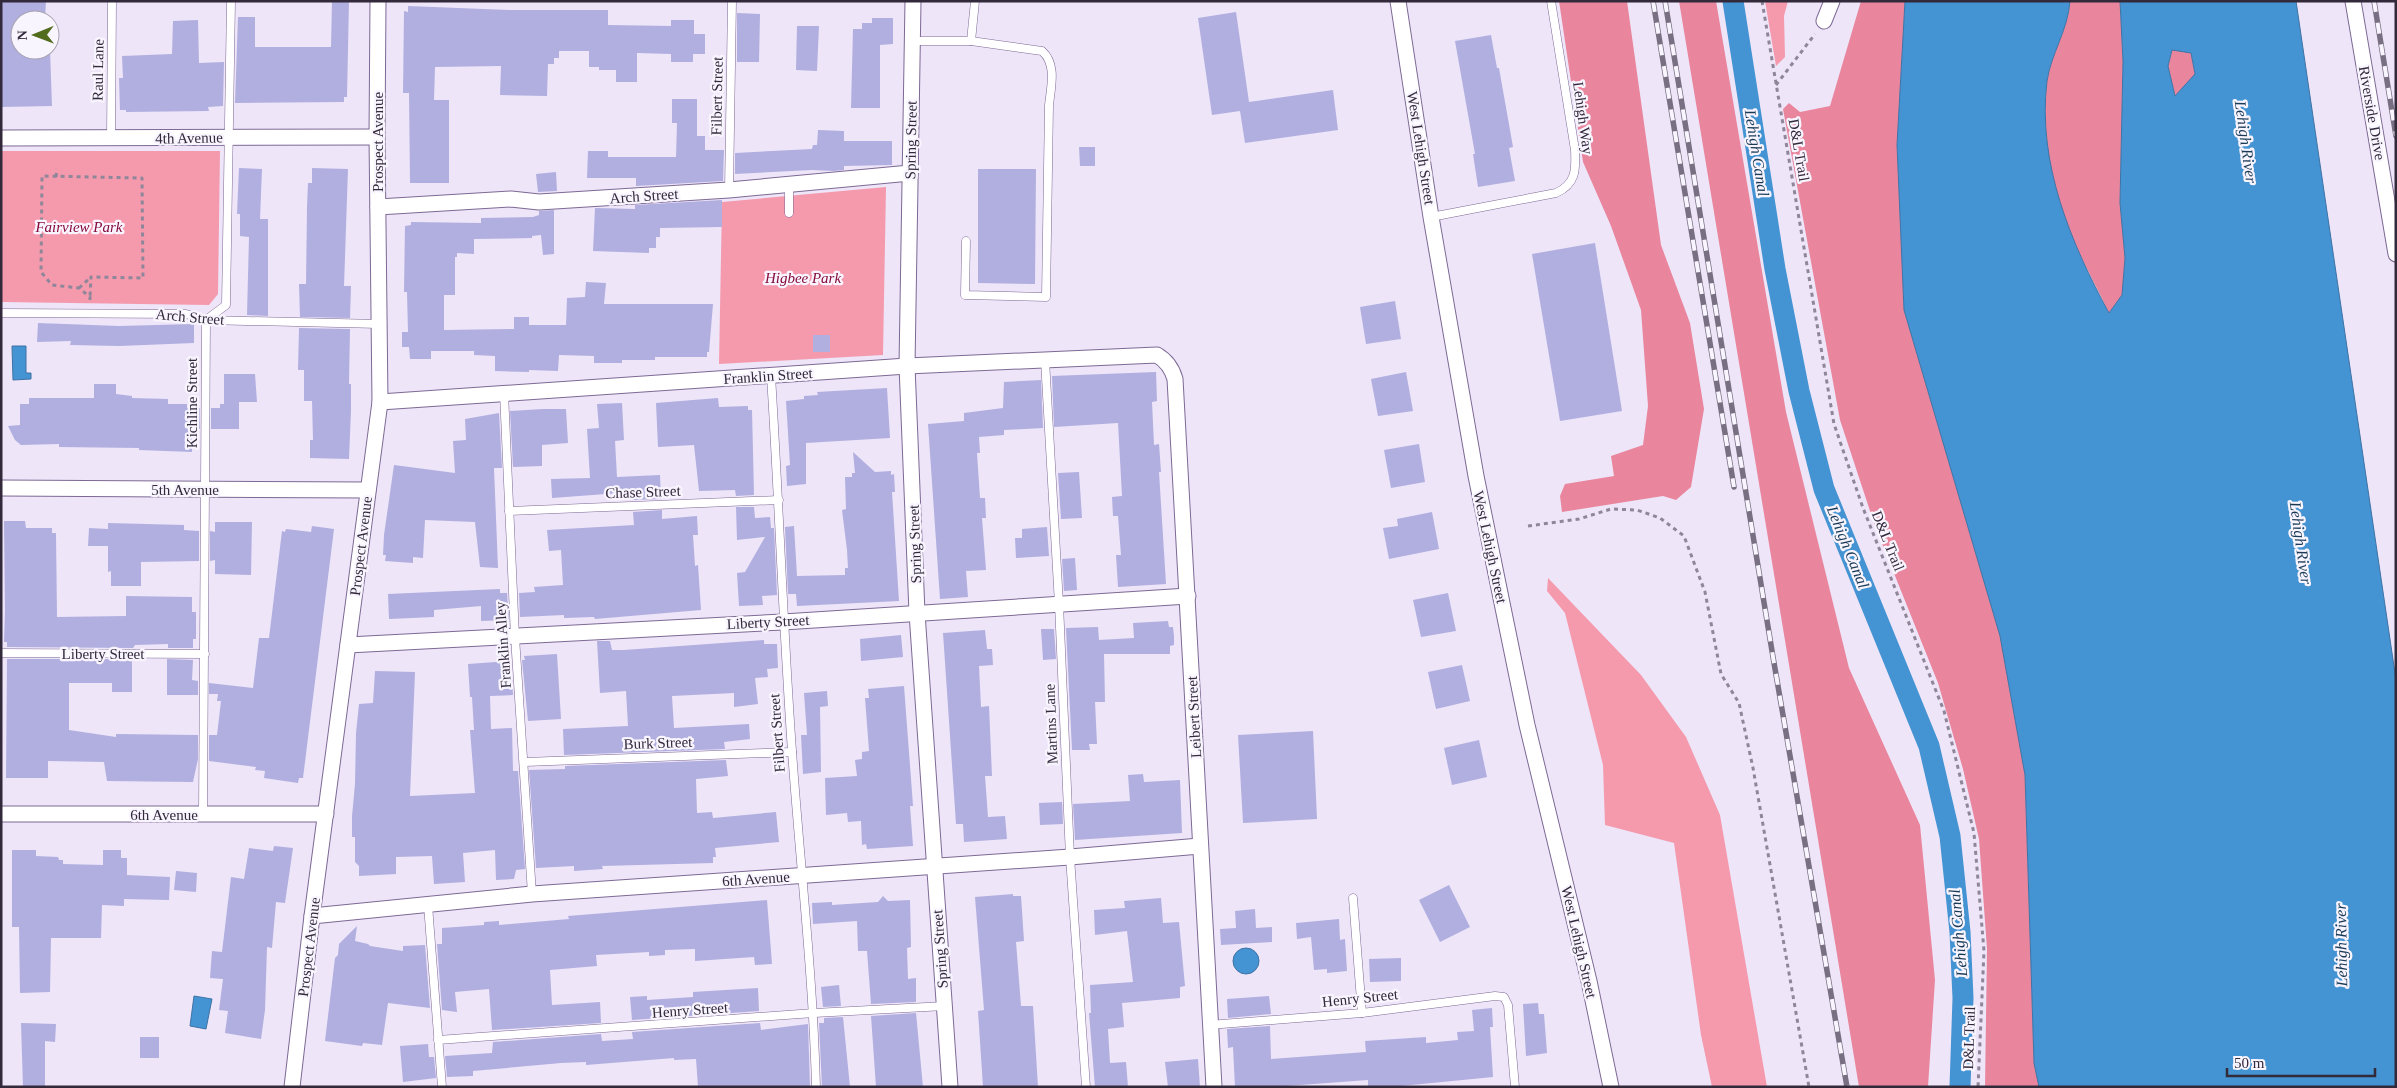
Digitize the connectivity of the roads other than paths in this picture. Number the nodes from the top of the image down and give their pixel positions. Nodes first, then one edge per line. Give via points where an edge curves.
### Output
1 (112, 1) edge
2 (231, 1) edge
3 (378, 1) edge
4 (732, 1) edge
5 (913, 1) edge
6 (975, 1) edge
7 (1398, 1) edge
8 (1551, 1) edge
9 (1832, 1) edge
10 (2352, 1) edge
11 (1824, 21) road end
12 (912, 41) junction
13 (970, 42) junction
14 (377, 137) junction
15 (1, 138) edge
16 (228, 138) junction
17 (111, 139) junction
18 (910, 173) junction
19 (789, 185) junction
20 (729, 190) junction
21 (378, 207) junction
22 (789, 213) dead end
23 (1431, 217) junction
24 (966, 241) dead end
25 (2396, 254) edge
26 (1, 313) edge
27 (206, 320) junction
28 (379, 324) junction
29 (1157, 355) joint
30 (1045, 360) junction
31 (907, 366) junction
32 (771, 376) junction
33 (504, 394) junction
34 (380, 402) junction
35 (1, 488) edge
36 (206, 490) junction
37 (368, 490) junction
38 (779, 500) junction
39 (509, 511) junction
40 (1188, 596) junction
41 (1059, 604) junction
42 (917, 612) junction
43 (783, 622) junction
44 (515, 637) junction
45 (348, 645) junction
46 (1, 653) edge
47 (205, 654) junction
48 (792, 752) junction
49 (525, 762) junction
50 (1, 814) edge
51 (326, 814) junction
52 (204, 815) junction
53 (1200, 846) junction
54 (1070, 857) junction
55 (934, 866) junction
56 (801, 876) junction
57 (532, 894) junction
58 (1353, 898) dead end
59 (428, 905) junction
60 (312, 916) junction
61 (944, 1006) junction
62 (814, 1013) junction
63 (1362, 1013) junction
64 (1209, 1025) junction
65 (438, 1040) junction
66 (292, 1087) edge
67 (442, 1087) edge
68 (816, 1087) edge
69 (950, 1087) edge
70 (1086, 1087) edge
71 (1214, 1087) edge
72 (1515, 1087) edge
73 (1611, 1087) edge

1 - 17 lane, Raul Lane
2 - 16 lane
3 - 14 street, Prospect Avenue
4 - 20 lane, Filbert Street
5 - 12 street, Spring Street
6 - 13 lane
7 - 23 street, West Lehigh Street
8 - 23 lane, Lehigh Way via 1575,150 1576,172 1571,183 1556,193
9 - 11 street
10 - 25 street, Riverside Drive
12 - 13 lane
12 - 18 street, Spring Street
13 - 24 lane via 1042,51 1049,57 1052,76 1046,297 966,295
14 - 16 street, 4th Avenue
14 - 21 street, Prospect Avenue
15 - 17 street, 4th Avenue
16 - 17 street, 4th Avenue
16 - 27 lane via 226,305
18 - 19 street, Arch Street
18 - 31 street, Spring Street
19 - 20 street, Arch Street
19 - 22 lane
20 - 21 street, Arch Street via 539,202 511,199
21 - 28 street, Prospect Avenue
23 - 73 street, West Lehigh Street via 1491,553 1527,725 1590,981
26 - 27 lane, Arch Street via 186,314
27 - 28 lane, Arch Street
27 - 36 lane, Kichline Street
28 - 34 street, Prospect Avenue
29 - 30 street, Franklin Street
29 - 40 street, Leibert Street via 1165,360 1175,379
30 - 31 street, Franklin Street
30 - 41 lane, Martins Lane
31 - 32 street, Franklin Street
31 - 42 street, Spring Street
32 - 33 street, Franklin Street
32 - 38 lane, Filbert Street
33 - 34 street, Franklin Street
33 - 39 lane, Franklin Alley
34 - 37 street, Prospect Avenue
35 - 36 street, 5th Avenue
36 - 37 street, 5th Avenue
36 - 47 lane, Kichline Street
37 - 45 street, Prospect Avenue
38 - 39 lane, Chase Street
38 - 43 lane, Filbert Street
39 - 44 lane, Franklin Alley
40 - 41 street, Liberty Street
40 - 53 street, Leibert Street
41 - 42 street, Liberty Street
41 - 54 lane, Martins Lane
42 - 43 street, Liberty Street
42 - 55 street, Spring Street
43 - 44 street, Liberty Street
43 - 48 lane, Filbert Street
44 - 45 street, Liberty Street
44 - 49 lane, Franklin Alley
45 - 51 street, Prospect Avenue
46 - 47 lane, Liberty Street
47 - 52 lane, Kichline Street
48 - 49 lane, Burk Street
48 - 56 lane, Filbert Street
49 - 57 lane, Franklin Alley
50 - 52 street, 6th Avenue
51 - 52 street, 6th Avenue
51 - 60 street, Prospect Avenue
53 - 54 street, 6th Avenue
53 - 64 street, Leibert Street
54 - 55 street, 6th Avenue
54 - 70 lane, Martins Lane
55 - 56 street, 6th Avenue
55 - 61 street, Spring Street
56 - 57 street, 6th Avenue
56 - 62 lane, Filbert Street
57 - 59 street, 6th Avenue
58 - 63 lane
59 - 60 street, 6th Avenue
59 - 65 lane
60 - 66 street, Prospect Avenue
61 - 62 lane, Henry Street
61 - 69 street, Spring Street
62 - 65 lane, Henry Street
62 - 68 lane, Filbert Street
63 - 64 lane, Henry Street
63 - 72 lane, Henry Street via 1504,997 1508,1006
64 - 71 street, Leibert Street
65 - 67 lane

